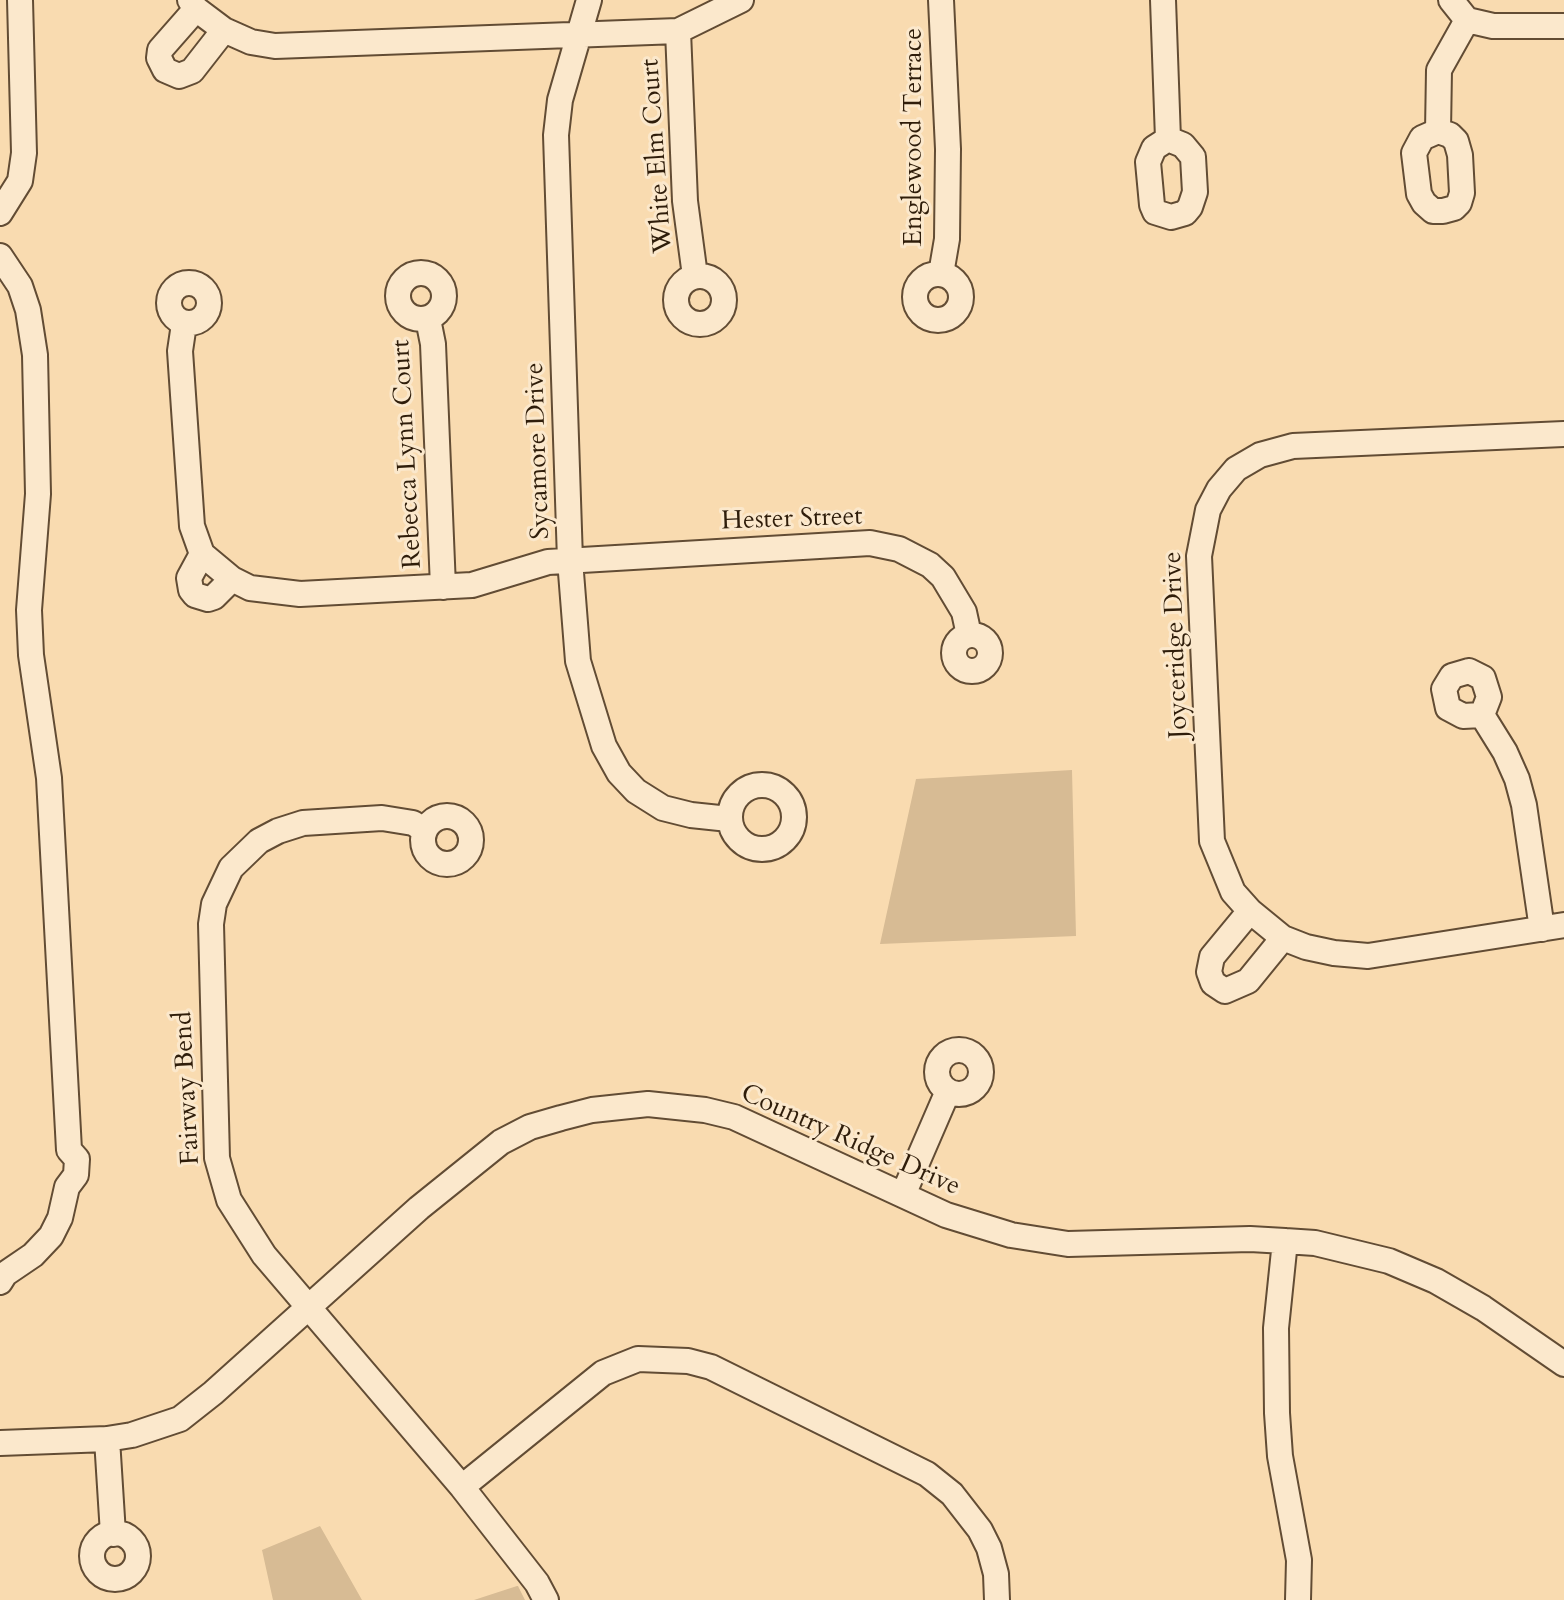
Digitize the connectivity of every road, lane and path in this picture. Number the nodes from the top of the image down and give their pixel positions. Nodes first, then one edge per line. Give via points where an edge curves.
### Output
1 (20, 0) edge
2 (589, 0) edge
3 (741, 0) edge
4 (941, 0) edge
5 (1163, 0) edge
6 (1451, 0) edge
7 (193, 4) edge
8 (1467, 20) junction
9 (1564, 26) edge
10 (224, 30) junction
11 (678, 31) junction
12 (580, 35) junction
13 (1438, 131) dead end
14 (1168, 139) dead end
15 (0, 213) edge
16 (0, 256) edge
17 (941, 274) dead end
18 (695, 276) dead end
19 (428, 319) dead end
20 (184, 324) dead end
21 (1564, 434) edge
22 (202, 554) junction
23 (570, 560) junction
24 (232, 579) junction
25 (443, 587) junction
26 (969, 635) dead end
27 (1482, 715) dead end
28 (729, 819) dead end
29 (424, 830) dead end
30 (1250, 911) junction
31 (1553, 927) edge
32 (1283, 938) junction
33 (948, 1091) dead end
34 (903, 1195) junction
35 (1285, 1241) junction
36 (2, 1275) edge
37 (307, 1306) junction
38 (1564, 1364) edge
39 (107, 1439) junction
40 (0, 1443) edge
41 (462, 1487) junction
42 (113, 1534) dead end
43 (546, 1600) edge
44 (997, 1600) edge
45 (1298, 1600) edge

1 - 15 street via 24,153 20,181
2 - 12 street, Sycamore Drive
3 - 11 street
4 - 17 street, Englewood Terrace via 948,149 947,239
5 - 14 street
6 - 8 street
7 - 10 street
7 - 10 street via 160,50 165,70 179,76 192,71
8 - 9 street via 1493,26
8 - 13 street via 1439,70
10 - 12 street via 275,46
11 - 12 street
11 - 18 street, White Elm Court via 685,201
12 - 23 street, Sycamore Drive via 560,100 556,135
16 - 36 street via 20,286 35,355 37,518 29,610 52,819 69,1150 60,1160 60,1176 67,1187 51,1236
19 - 25 street, Rebecca Lynn Court
20 - 22 street via 180,351 192,526
21 - 30 street, Joyceridge Drive via 1293,446 1260,455 1236,469 1219,489 1208,510 1199,556 1212,841 1233,892
22 - 24 street
22 - 24 street via 189,578 195,595 214,597
23 - 25 street, Hester Street via 530,566 472,585
23 - 26 street, Hester Street via 870,543 899,549 943,577 964,612
23 - 28 street, Sycamore Drive via 578,661 601,736 619,773 663,808
24 - 25 street, Hester Street via 250,588 300,594
27 - 31 street via 1517,779
29 - 37 street, Fairway Bend via 382,818 303,823 278,831 231,868 214,904 210,946 222,1182 264,1255
30 - 32 street, Joyceridge Drive
30 - 32 street via 1212,957 1213,983 1225,991 1248,981
31 - 32 street, Joyceridge Drive via 1368,956 1334,953
33 - 34 street
34 - 35 street, Country Ridge Drive via 978,1226 1068,1244
34 - 37 street, Country Ridge Drive via 734,1117 648,1104 592,1110 530,1127 501,1142
35 - 38 street, Country Ridge Drive via 1389,1261 1436,1281
35 - 45 street via 1276,1328 1276,1399 1280,1456 1299,1560
37 - 39 street, Country Ridge Drive via 180,1419
37 - 41 street, Fairway Bend
39 - 40 street, Country Ridge Drive
39 - 42 street
41 - 43 street, Fairway Bend
41 - 44 street via 603,1373 638,1359 688,1361 711,1367 927,1474 952,1494 980,1530 996,1574

